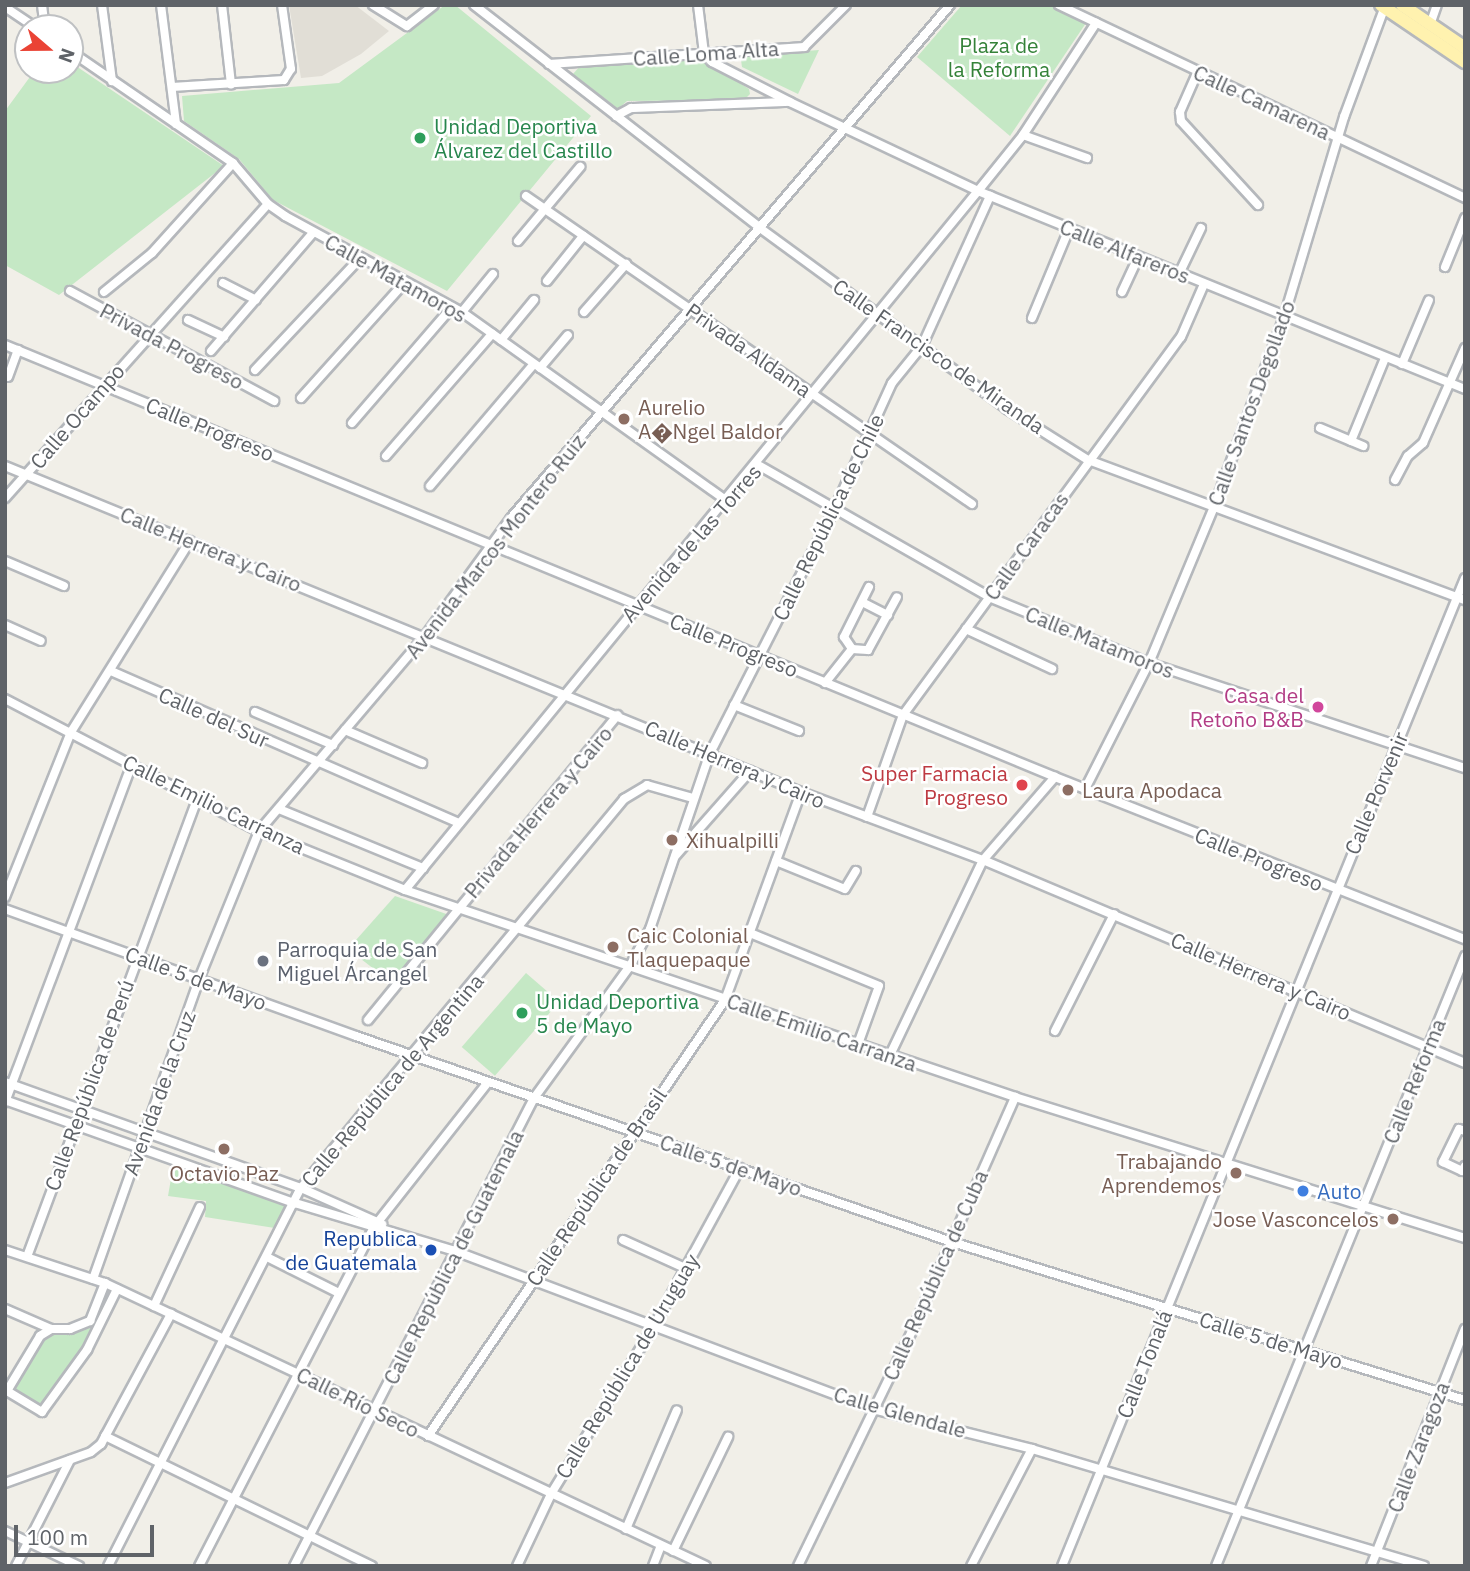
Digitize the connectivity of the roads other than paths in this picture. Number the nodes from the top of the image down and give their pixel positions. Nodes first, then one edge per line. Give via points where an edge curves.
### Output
1 (102, 5) edge
2 (162, 5) edge
3 (222, 5) edge
4 (282, 5) edge
5 (373, 5) edge
6 (434, 5) edge
7 (474, 5) edge
8 (698, 5) edge
9 (846, 5) edge
10 (950, 5) edge
11 (1059, 5) edge
12 (1402, 5) edge
13 (1437, 5) edge
14 (1384, 6) edge
15 (1096, 23) junction
16 (1430, 25) junction
17 (1465, 48) edge
18 (704, 53) junction
19 (84, 61) edge
20 (1465, 62) edge
21 (548, 64) junction
22 (1198, 71) junction
23 (112, 80) junction
24 (231, 84) junction
25 (172, 88) junction
26 (790, 102) junction
27 (616, 116) junction
28 (176, 124) junction
29 (844, 129) junction
30 (1023, 135) junction
31 (1340, 139) junction
32 (1087, 158) dead end
33 (233, 163) junction
34 (580, 167) dead end
35 (978, 191) junction
36 (526, 196) dead end
37 (990, 196) junction
38 (1465, 198) edge
39 (268, 204) junction
40 (1258, 205) dead end
41 (544, 209) junction
42 (1465, 218) edge
43 (760, 228) junction
44 (1201, 228) dead end
45 (1069, 229) junction
46 (313, 233) junction
47 (583, 236) junction
48 (518, 241) dead end
49 (1138, 257) junction
50 (360, 258) junction
51 (626, 264) junction
52 (1445, 267) dead end
53 (493, 274) dead end
54 (1179, 274) junction
55 (547, 281) dead end
56 (405, 282) junction
57 (223, 283) dead end
58 (1204, 284) junction
59 (70, 291) dead end
60 (104, 292) dead end
61 (1122, 292) dead end
62 (256, 300) junction
63 (534, 300) dead end
64 (1429, 300) dead end
65 (452, 307) junction
66 (691, 308) junction
67 (462, 312) junction
68 (584, 312) dead end
69 (879, 314) junction
70 (1284, 317) junction
71 (1032, 318) dead end
72 (188, 320) dead end
73 (149, 334) junction
74 (492, 334) junction
75 (568, 334) dead end
76 (223, 337) junction
77 (501, 340) junction
78 (5, 345) edge
79 (922, 346) junction
80 (1465, 348) edge
81 (18, 350) junction
82 (211, 351) dead end
83 (1385, 358) junction
84 (1402, 364) junction
85 (537, 366) junction
86 (255, 370) dead end
87 (8, 377) dead end
88 (1449, 383) junction
89 (104, 386) junction
90 (1465, 389) edge
91 (814, 396) junction
92 (301, 398) dead end
93 (274, 401) dead end
94 (602, 412) junction
95 (352, 423) dead end
96 (1320, 428) dead end
97 (872, 432) junction
98 (1351, 441) junction
99 (1363, 446) dead end
100 (386, 456) dead end
101 (1088, 460) junction
102 (758, 465) junction
103 (5, 466) edge
104 (27, 474) junction
105 (1395, 480) dead end
106 (429, 486) dead end
107 (5, 498) edge
108 (727, 501) junction
109 (972, 504) dead end
110 (1214, 507) junction
111 (835, 508) junction
112 (190, 541) junction
113 (491, 545) junction
114 (5, 561) edge
115 (1465, 578) edge
116 (64, 586) dead end
117 (870, 587) dead end
118 (897, 597) dead end
119 (989, 597) junction
120 (1461, 599) edge
121 (864, 603) junction
122 (636, 605) junction
123 (888, 614) junction
124 (5, 625) edge
125 (966, 629) junction
126 (425, 636) junction
127 (41, 641) dead end
128 (852, 649) junction
129 (759, 656) junction
130 (1149, 663) junction
131 (1052, 669) dead end
132 (111, 671) junction
133 (825, 683) junction
134 (566, 693) junction
135 (5, 699) edge
136 (734, 705) junction
137 (255, 712) dead end
138 (618, 715) junction
139 (903, 715) junction
140 (345, 730) junction
141 (799, 731) dead end
142 (71, 732) junction
143 (332, 745) junction
144 (1397, 745) junction
145 (710, 753) junction
146 (422, 763) dead end
147 (317, 764) junction
148 (132, 765) junction
149 (1465, 768) edge
150 (750, 771) junction
151 (1055, 777) junction
152 (1085, 789) junction
153 (801, 792) junction
154 (693, 798) junction
155 (197, 799) junction
156 (279, 809) junction
157 (867, 817) junction
158 (459, 823) junction
159 (259, 831) junction
160 (673, 858) junction
161 (776, 860) junction
162 (983, 860) junction
163 (423, 868) junction
164 (856, 871) dead end
165 (405, 890) junction
166 (1336, 890) junction
167 (5, 897) edge
168 (458, 908) junction
169 (5, 909) edge
170 (1114, 914) junction
171 (518, 929) junction
172 (68, 932) junction
173 (750, 933) junction
174 (1465, 939) edge
175 (1465, 956) edge
176 (137, 958) junction
177 (630, 966) junction
178 (199, 979) junction
179 (1296, 989) junction
180 (725, 1000) junction
181 (368, 1020) dead end
182 (1055, 1031) dead end
183 (858, 1044) junction
184 (1428, 1047) junction
185 (890, 1055) junction
186 (414, 1056) junction
187 (1465, 1063) edge
188 (488, 1082) junction
189 (8, 1083) edge
190 (1014, 1097) junction
191 (534, 1098) junction
192 (5, 1100) edge
193 (79, 1110) junction
194 (74, 1124) junction
195 (632, 1131) junction
196 (1465, 1131) edge
197 (144, 1134) junction
198 (139, 1148) junction
199 (1225, 1163) junction
200 (1465, 1166) edge
201 (740, 1168) junction
202 (301, 1188) junction
203 (295, 1203) junction
204 (1363, 1206) junction
205 (200, 1207) dead end
206 (376, 1224) junction
207 (1465, 1238) edge
208 (623, 1240) dead end
209 (952, 1242) junction
210 (5, 1250) edge
211 (455, 1251) junction
212 (28, 1254) junction
213 (267, 1257) junction
214 (685, 1268) junction
215 (93, 1279) junction
216 (533, 1280) junction
217 (105, 1283) junction
218 (117, 1289) junction
219 (339, 1293) junction
220 (154, 1306) junction
221 (1167, 1308) junction
222 (5, 1309) edge
223 (171, 1314) junction
224 (90, 1321) junction
225 (99, 1325) junction
226 (654, 1326) junction
227 (51, 1329) junction
228 (1465, 1329) edge
229 (225, 1339) junction
230 (1305, 1351) junction
231 (299, 1373) junction
232 (1439, 1392) junction
233 (1465, 1401) edge
234 (873, 1409) junction
235 (374, 1410) junction
236 (677, 1410) dead end
237 (105, 1436) junction
238 (428, 1436) junction
239 (728, 1437) dead end
240 (1032, 1449) junction
241 (70, 1460) junction
242 (159, 1463) junction
243 (1100, 1472) junction
244 (5, 1483) edge
245 (551, 1494) junction
246 (233, 1498) junction
247 (1239, 1512) junction
248 (625, 1529) junction
249 (5, 1531) edge
250 (310, 1536) junction
251 (27, 1541) junction
252 (661, 1545) junction
253 (673, 1551) junction
254 (1376, 1552) junction
255 (16, 1566) edge
256 (79, 1566) edge
257 (108, 1566) edge
258 (199, 1566) edge
259 (294, 1566) edge
260 (372, 1566) edge
261 (517, 1566) edge
262 (653, 1566) edge
263 (706, 1566) edge
264 (798, 1566) edge
265 (971, 1566) edge
266 (1062, 1566) edge
267 (1216, 1566) edge
268 (1371, 1566) edge
269 (1424, 1566) edge

1 - 23 street
2 - 25 street
3 - 24 street
4 - 24 street via 289,75 284,80
5 - 6 street via 407,26
7 - 21 street, Calle Francisco de Miranda
8 - 18 street
9 - 18 street, Calle Loma Alta via 807,46
10 - 29 street, Avenida Marcos Montero Ruiz
11 - 15 street, Calle Camarena
12 - 16 main road
13 - 16 street
14 - 20 main road
14 - 31 street, Calle Santos Degollado
15 - 22 street, Calle Camarena
15 - 30 street, Avenida de las Torres
16 - 17 main road
18 - 21 street, Calle Loma Alta
18 - 26 street, Calle Alfareros via 712,62
19 - 23 street, Calle Matamoros
21 - 27 street, Calle Francisco de Miranda
22 - 31 street, Calle Camarena
22 - 40 street via 1180,112 1181,121
23 - 28 street, Calle Matamoros
24 - 25 street
25 - 28 street
26 - 27 street, Calle Alfareros via 631,108
26 - 29 street, Calle Alfareros
27 - 43 street, Calle Francisco de Miranda
28 - 33 street, Calle Matamoros
29 - 35 street, Calle Alfareros
29 - 43 street, Avenida Marcos Montero Ruiz
30 - 32 street
30 - 35 street, Avenida de las Torres
31 - 38 street, Calle Camarena
31 - 70 street, Calle Santos Degollado
33 - 39 street, Calle Matamoros
33 - 60 street via 152,253
34 - 41 street
35 - 37 street, Calle Alfareros
35 - 69 street, Avenida de las Torres
36 - 41 street, Privada Aldama
37 - 45 street, Calle Alfareros
37 - 79 street, Calle República de Chile
39 - 46 street, Calle Matamoros
39 - 73 street, Calle Ocampo
41 - 47 street, Privada Aldama
41 - 48 street
42 - 52 street
43 - 66 street, Avenida Marcos Montero Ruiz
43 - 69 street, Calle Francisco de Miranda
44 - 54 street
45 - 49 street, Calle Alfareros
45 - 71 street
46 - 50 street, Calle Matamoros
46 - 62 street
47 - 51 street, Privada Aldama
47 - 55 street
49 - 54 street, Calle Alfareros
49 - 61 street
50 - 56 street, Calle Matamoros
50 - 86 street
51 - 66 street, Privada Aldama
51 - 68 street
53 - 67 street
54 - 58 street, Calle Alfareros
56 - 65 street, Calle Matamoros
56 - 92 street
57 - 62 street
58 - 70 street, Calle Alfareros
58 - 101 street, Calle Caracas via 1181,337
59 - 73 street, Privada Progreso
62 - 76 street
63 - 77 street
64 - 84 street
65 - 67 street, Calle Matamoros
65 - 95 street
66 - 91 street, Privada Aldama
66 - 94 street, Avenida Marcos Montero Ruiz
67 - 74 street, Calle Matamoros
69 - 79 street, Calle Francisco de Miranda
69 - 91 street, Avenida de las Torres
70 - 83 street, Calle Alfareros
70 - 110 street, Calle Santos Degollado
72 - 76 street, Privada Progreso
73 - 89 street, Calle Ocampo
73 - 93 street, Privada Progreso
74 - 77 street, Calle Matamoros
74 - 100 street
75 - 85 street
76 - 82 street
77 - 85 street, Calle Matamoros
78 - 81 street, Calle Progreso
79 - 97 street, Calle República de Chile via 891,383
79 - 101 street, Calle Francisco de Miranda via 1007,409
80 - 88 street
81 - 87 street
81 - 89 street, Calle Progreso
83 - 84 street, Calle Alfareros
83 - 98 street
84 - 88 street, Calle Alfareros
85 - 94 street, Calle Matamoros
85 - 106 street
88 - 90 street, Calle Alfareros
88 - 105 street via 1423,443 1408,456
89 - 104 street, Calle Ocampo
89 - 113 street, Calle Progreso
91 - 97 street, Privada Aldama
91 - 102 street, Avenida de las Torres
94 - 108 street, Calle Matamoros
94 - 113 street, Avenida Marcos Montero Ruiz
96 - 98 street
97 - 109 street, Privada Aldama
97 - 111 street, Calle República de Chile
98 - 99 street
101 - 110 street, Calle Francisco de Miranda
101 - 119 street, Calle Caracas
102 - 108 street, Avenida de las Torres
102 - 111 street, Calle Matamoros
103 - 104 street, Calle Herrera y Cairo
104 - 107 street, Calle Ocampo
104 - 112 street, Calle Herrera y Cairo
108 - 122 street, Avenida de las Torres
110 - 120 street, Calle Francisco de Miranda
110 - 130 street, Calle Santos Degollado
111 - 119 street, Calle Matamoros
111 - 129 street, Calle República de Chile
112 - 126 street, Calle Herrera y Cairo
112 - 132 street
113 - 122 street, Calle Progreso
113 - 126 street, Avenida Marcos Montero Ruiz
114 - 116 street
115 - 120 street, Calle Porvenir
117 - 121 street
118 - 123 street
119 - 125 street, Calle Caracas
119 - 130 street, Calle Matamoros
120 - 144 street, Calle Porvenir
121 - 123 street
121 - 128 street via 844,637
122 - 129 street, Calle Progreso
122 - 134 street, Avenida de las Torres
123 - 128 street via 866,652
124 - 127 street
125 - 131 street
125 - 139 street, Calle Caracas
126 - 134 street, Calle Herrera y Cairo
126 - 140 street, Avenida Marcos Montero Ruiz
128 - 133 street
129 - 133 street, Calle Progreso
129 - 136 street, Calle República de Chile
130 - 144 street, Calle Matamoros
130 - 152 street, Calle Santos Degollado
132 - 142 street
132 - 147 street, Calle del Sur
133 - 139 street, Calle Progreso
134 - 138 street, Calle Herrera y Cairo
134 - 158 street, Avenida de las Torres
135 - 142 street, Calle Emilio Carranza
136 - 141 street
136 - 145 street, Calle República de Chile
137 - 143 street
138 - 145 street, Calle Herrera y Cairo
138 - 168 street, Privada Herrera y Cairo
139 - 151 street, Calle Progreso
139 - 157 street, Calle Caracas
140 - 143 street, Avenida Marcos Montero Ruiz
140 - 146 street
142 - 148 street, Calle Emilio Carranza
142 - 167 street
143 - 147 street, Avenida Marcos Montero Ruiz
144 - 149 street, Calle Matamoros
144 - 166 street, Calle Porvenir
145 - 150 street, Calle Herrera y Cairo
145 - 154 street, Calle República de Chile
147 - 156 street, Avenida Marcos Montero Ruiz
147 - 158 street, Calle del Sur
148 - 155 street, Calle Emilio Carranza
148 - 172 street
150 - 153 street, Calle Herrera y Cairo
150 - 160 street
151 - 152 street, Calle Progreso
151 - 162 street
152 - 166 street, Calle Progreso
153 - 157 street, Calle Herrera y Cairo
153 - 161 street, Calle República de Brasil
154 - 160 street, Calle República de Chile
154 - 171 street, Calle República de Argentina via 647,785 632,792
155 - 159 street, Calle Emilio Carranza
155 - 176 street, Calle República de Perú
156 - 159 street, Avenida Marcos Montero Ruiz
156 - 163 street
157 - 162 street, Calle Herrera y Cairo
158 - 163 street, Avenida de las Torres
159 - 165 street, Calle Emilio Carranza
159 - 178 street, Avenida de la Cruz
160 - 177 street, Calle República de Chile via 650,929
161 - 164 street via 845,889
161 - 173 street, Calle República de Brasil
162 - 170 street, Calle Herrera y Cairo
162 - 185 street
163 - 165 street, Avenida de las Torres
165 - 168 street, Calle Emilio Carranza
166 - 174 street, Calle Progreso
166 - 179 street, Calle Porvenir
168 - 171 street, Calle Emilio Carranza
168 - 181 street, Privada Herrera y Cairo
169 - 172 street, Calle 5 de Mayo
170 - 179 street, Calle Herrera y Cairo
170 - 182 street
171 - 177 street, Calle Emilio Carranza
171 - 186 street, Calle República de Argentina
172 - 176 street, Calle 5 de Mayo
172 - 189 street
173 - 180 street, Calle República de Brasil
173 - 183 street via 879,986
175 - 184 street, Calle Reforma
176 - 178 street, Calle 5 de Mayo
176 - 193 street, Calle República de Perú
177 - 180 street, Calle Emilio Carranza
177 - 191 street, Calle República de Chile
178 - 186 street, Calle 5 de Mayo
178 - 197 street, Avenida de la Cruz
179 - 184 street, Calle Herrera y Cairo
179 - 199 street, Calle Porvenir
180 - 183 street, Calle Emilio Carranza
180 - 195 street, Calle República de Brasil
183 - 185 street, Calle Emilio Carranza
184 - 187 street, Calle Herrera y Cairo
184 - 204 street, Calle Reforma
185 - 190 street, Calle Emilio Carranza
186 - 188 street, Calle 5 de Mayo
186 - 202 street, Calle República de Argentina
188 - 191 street, Calle 5 de Mayo
188 - 206 street
189 - 192 street
189 - 193 street, Calle Glendale
190 - 199 street, Calle Emilio Carranza
190 - 209 street, Calle República de Cuba
191 - 195 street, Calle 5 de Mayo
191 - 211 street, Calle República de Guatemala
192 - 194 street
193 - 194 street, Calle República de Perú
193 - 197 street, Calle Glendale
194 - 198 street
194 - 212 street, Calle República de Perú
195 - 201 street, Calle 5 de Mayo
195 - 216 street, Calle República de Brasil
196 - 200 street via 1459,1129 1443,1162 1462,1171
197 - 198 street, Avenida de la Cruz
197 - 202 street, Calle Glendale
198 - 203 street
198 - 215 street, Avenida de la Cruz
199 - 204 street, Calle Emilio Carranza
199 - 221 street, Calle Tonalá
201 - 209 street, Calle 5 de Mayo
201 - 214 street, Calle República de Uruguay
202 - 203 street, Calle República de Argentina
202 - 206 street, Calle Glendale
203 - 206 street
203 - 213 street, Calle República de Argentina
204 - 207 street, Calle Emilio Carranza
204 - 230 street, Calle Reforma
205 - 220 street
206 - 211 street, Calle Glendale
206 - 219 street
208 - 214 street
209 - 221 street, Calle 5 de Mayo
209 - 234 street, Calle República de Cuba
210 - 212 street, Calle Río Seco
211 - 216 street, Calle Glendale
211 - 235 street, Calle República de Guatemala
212 - 215 street, Calle Río Seco
213 - 219 street
213 - 229 street, Calle República de Argentina
214 - 226 street, Calle República de Uruguay
215 - 217 street, Calle Río Seco
216 - 226 street, Calle Glendale
216 - 238 street, Calle República de Brasil
217 - 218 street, Calle Río Seco
217 - 224 street
218 - 220 street, Calle Río Seco
218 - 225 street
219 - 231 street
220 - 223 street, Calle Río Seco
221 - 230 street, Calle 5 de Mayo
221 - 243 street, Calle Tonalá
222 - 227 street
223 - 229 street, Calle Río Seco
223 - 237 street
224 - 225 street
224 - 227 street via 69,1329
225 - 227 street via 87,1350 42,1412 7,1391 40,1336
226 - 234 street, Calle Glendale
226 - 245 street, Calle República de Uruguay
228 - 232 street, Calle Zaragoza
229 - 231 street, Calle Río Seco
229 - 242 street, Calle República de Argentina
230 - 232 street, Calle 5 de Mayo
230 - 247 street, Calle Reforma
231 - 235 street, Calle Río Seco
231 - 246 street
232 - 233 street, Calle 5 de Mayo
232 - 254 street, Calle Zaragoza
234 - 240 street, Calle Glendale
234 - 264 street, Calle República de Cuba
235 - 238 street, Calle Río Seco
235 - 250 street, Calle República de Guatemala
236 - 248 street
237 - 241 street via 97,1448
237 - 242 street
238 - 245 street, Calle Río Seco
239 - 253 street
240 - 243 street, Calle Glendale
240 - 265 street
241 - 244 street
241 - 251 street
242 - 246 street
242 - 257 street, Calle República de Argentina
243 - 247 street, Calle Glendale
243 - 266 street, Calle Tonalá
245 - 248 street, Calle Río Seco
245 - 261 street, Calle República de Uruguay
246 - 250 street
246 - 258 street
247 - 254 street, Calle Glendale
247 - 267 street, Calle Reforma
248 - 252 street, Calle Río Seco
249 - 251 street
250 - 259 street, Calle República de Guatemala
250 - 260 street
251 - 255 street
251 - 256 street
252 - 253 street, Calle Río Seco
252 - 262 street
253 - 263 street, Calle Río Seco
254 - 268 street, Calle Zaragoza
254 - 269 street, Calle Glendale

